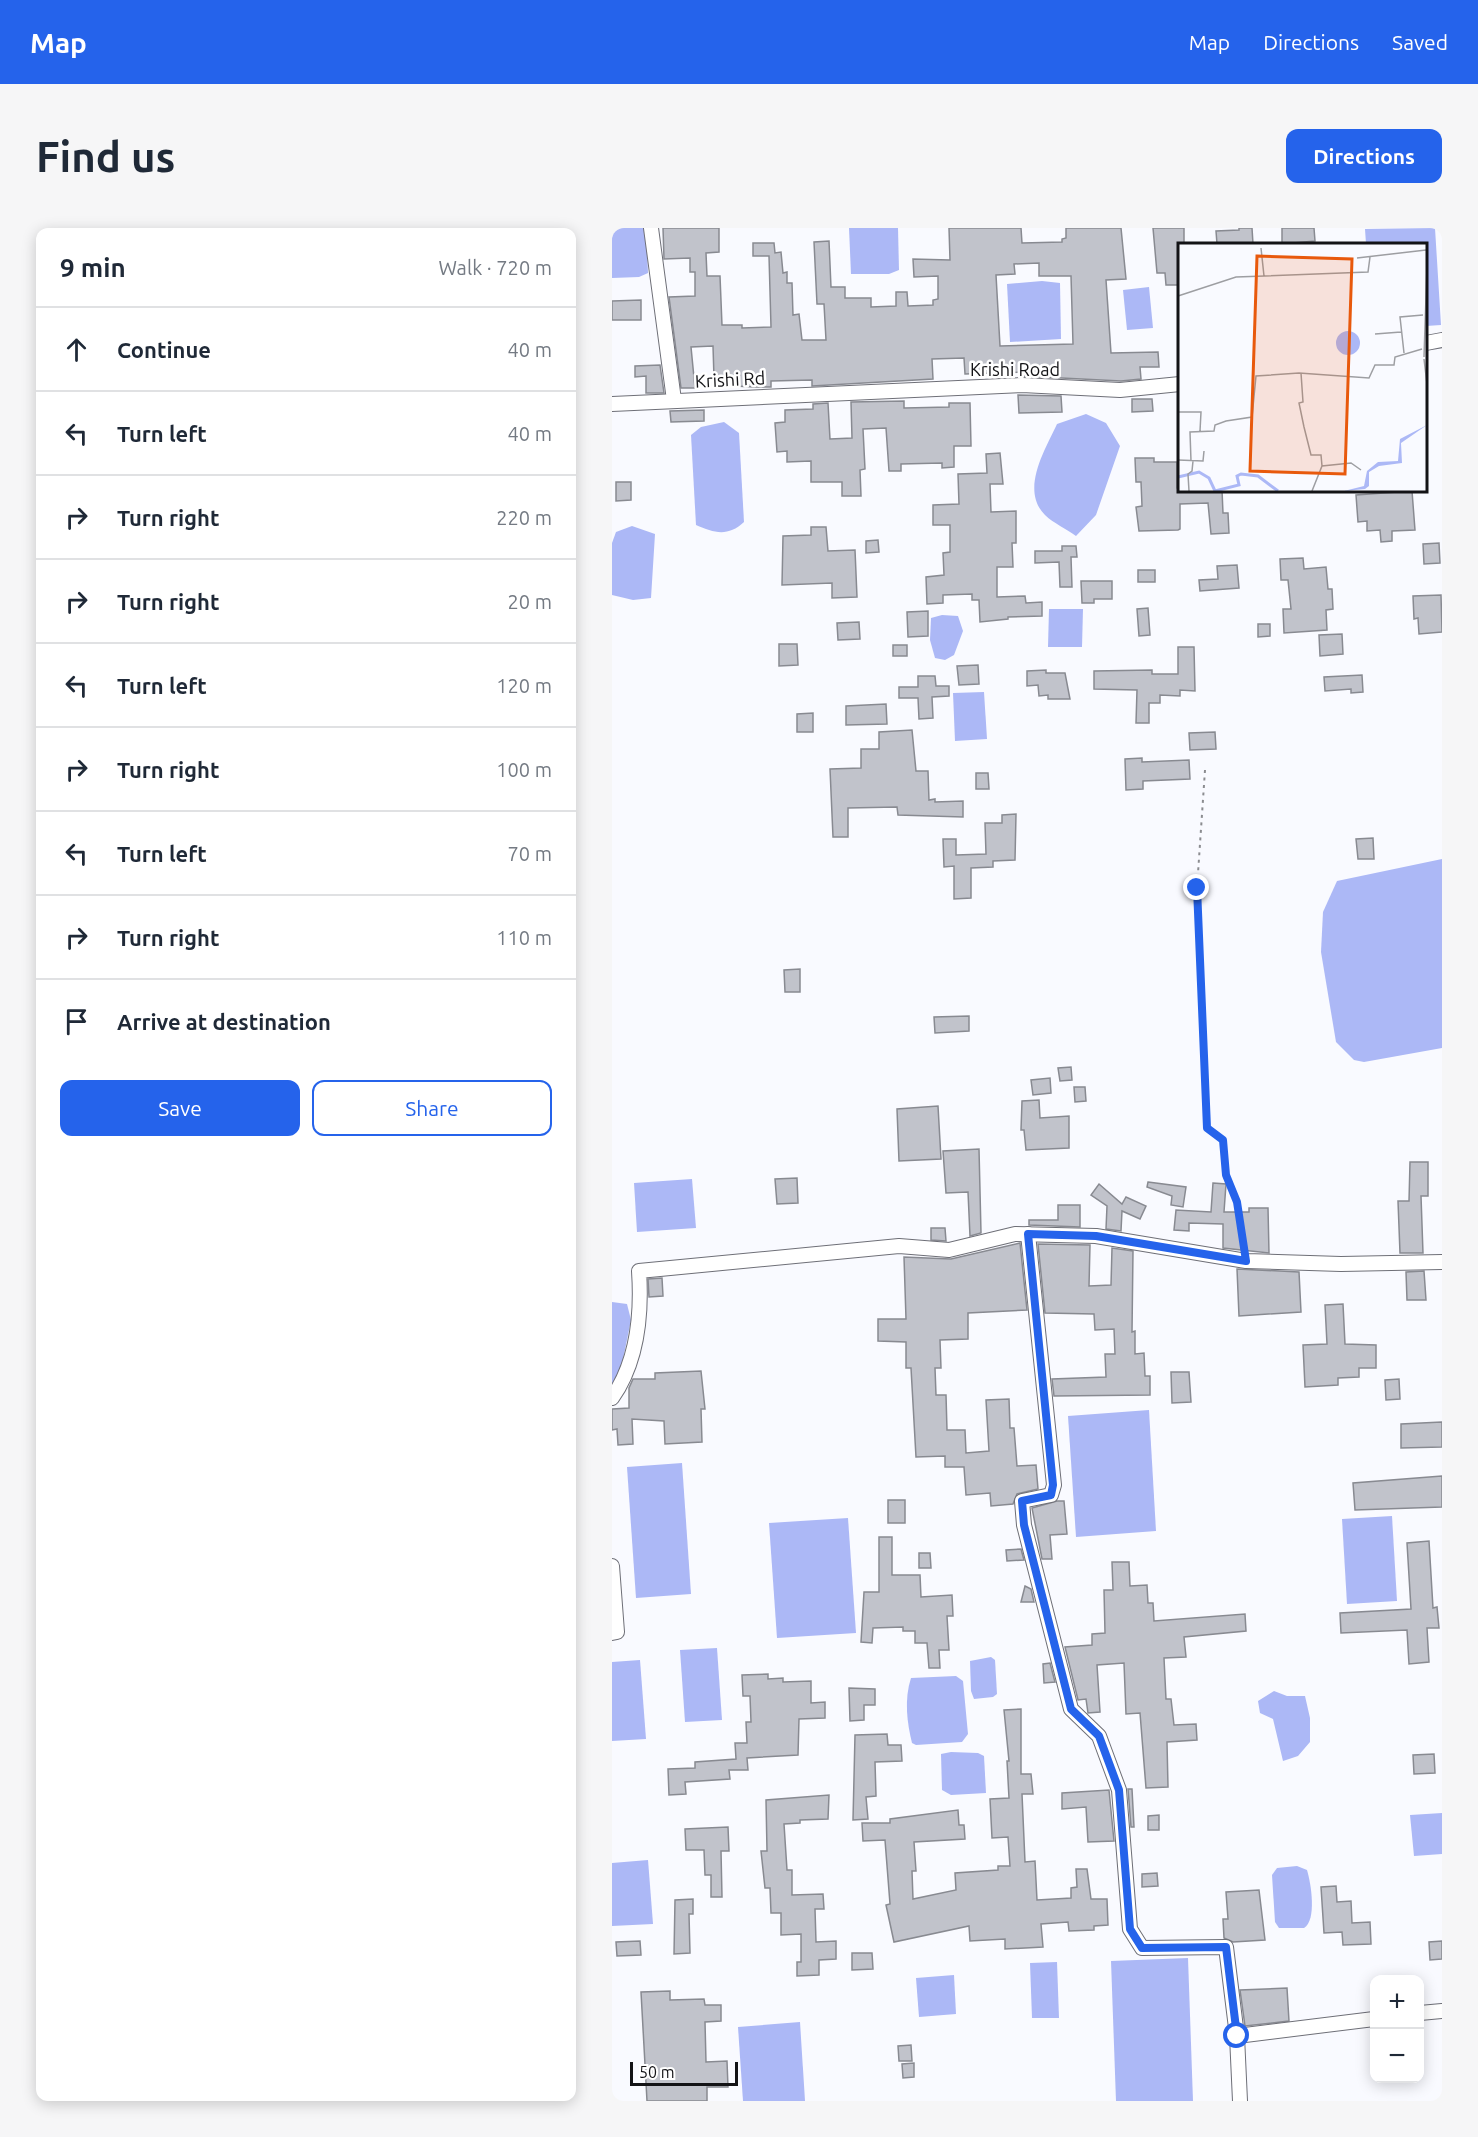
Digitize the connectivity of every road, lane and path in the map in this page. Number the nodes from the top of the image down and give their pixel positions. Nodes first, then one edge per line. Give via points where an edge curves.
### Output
1 (651, 228) edge
2 (1442, 340) edge
3 (1427, 343) edge
4 (1178, 384) edge
5 (850, 392) joint
6 (674, 400) junction
7 (612, 404) edge
8 (1205, 770) dead end
9 (1028, 1234) junction
10 (1246, 1261) junction
11 (1442, 1262) edge
12 (612, 1398) edge
13 (612, 1566) edge
14 (612, 1633) edge
15 (1442, 2011) edge
16 (1424, 2013) edge
17 (1370, 2019) edge
18 (1237, 2036) junction
19 (1240, 2101) edge

1 - 6 street
2 - 3 street
4 - 5 street, Krishi Road via 1120,390 1022,385
5 - 6 street, Krishi Rd
6 - 7 street, Krishi Rd
8 - 10 path via 1197,888 1207,1128 1223,1140 1226,1175 1237,1202
9 - 10 street via 1096,1236
9 - 12 street via 949,1250 899,1246 639,1271 642,1311 625,1379
9 - 18 street via 1053,1485 1051,1495 1022,1501 1024,1525 1071,1709 1099,1736 1119,1790 1130,1929 1142,1948 1226,1947
10 - 11 street
13 - 14 street via 617,1632
15 - 16 street
17 - 18 street
18 - 19 street

